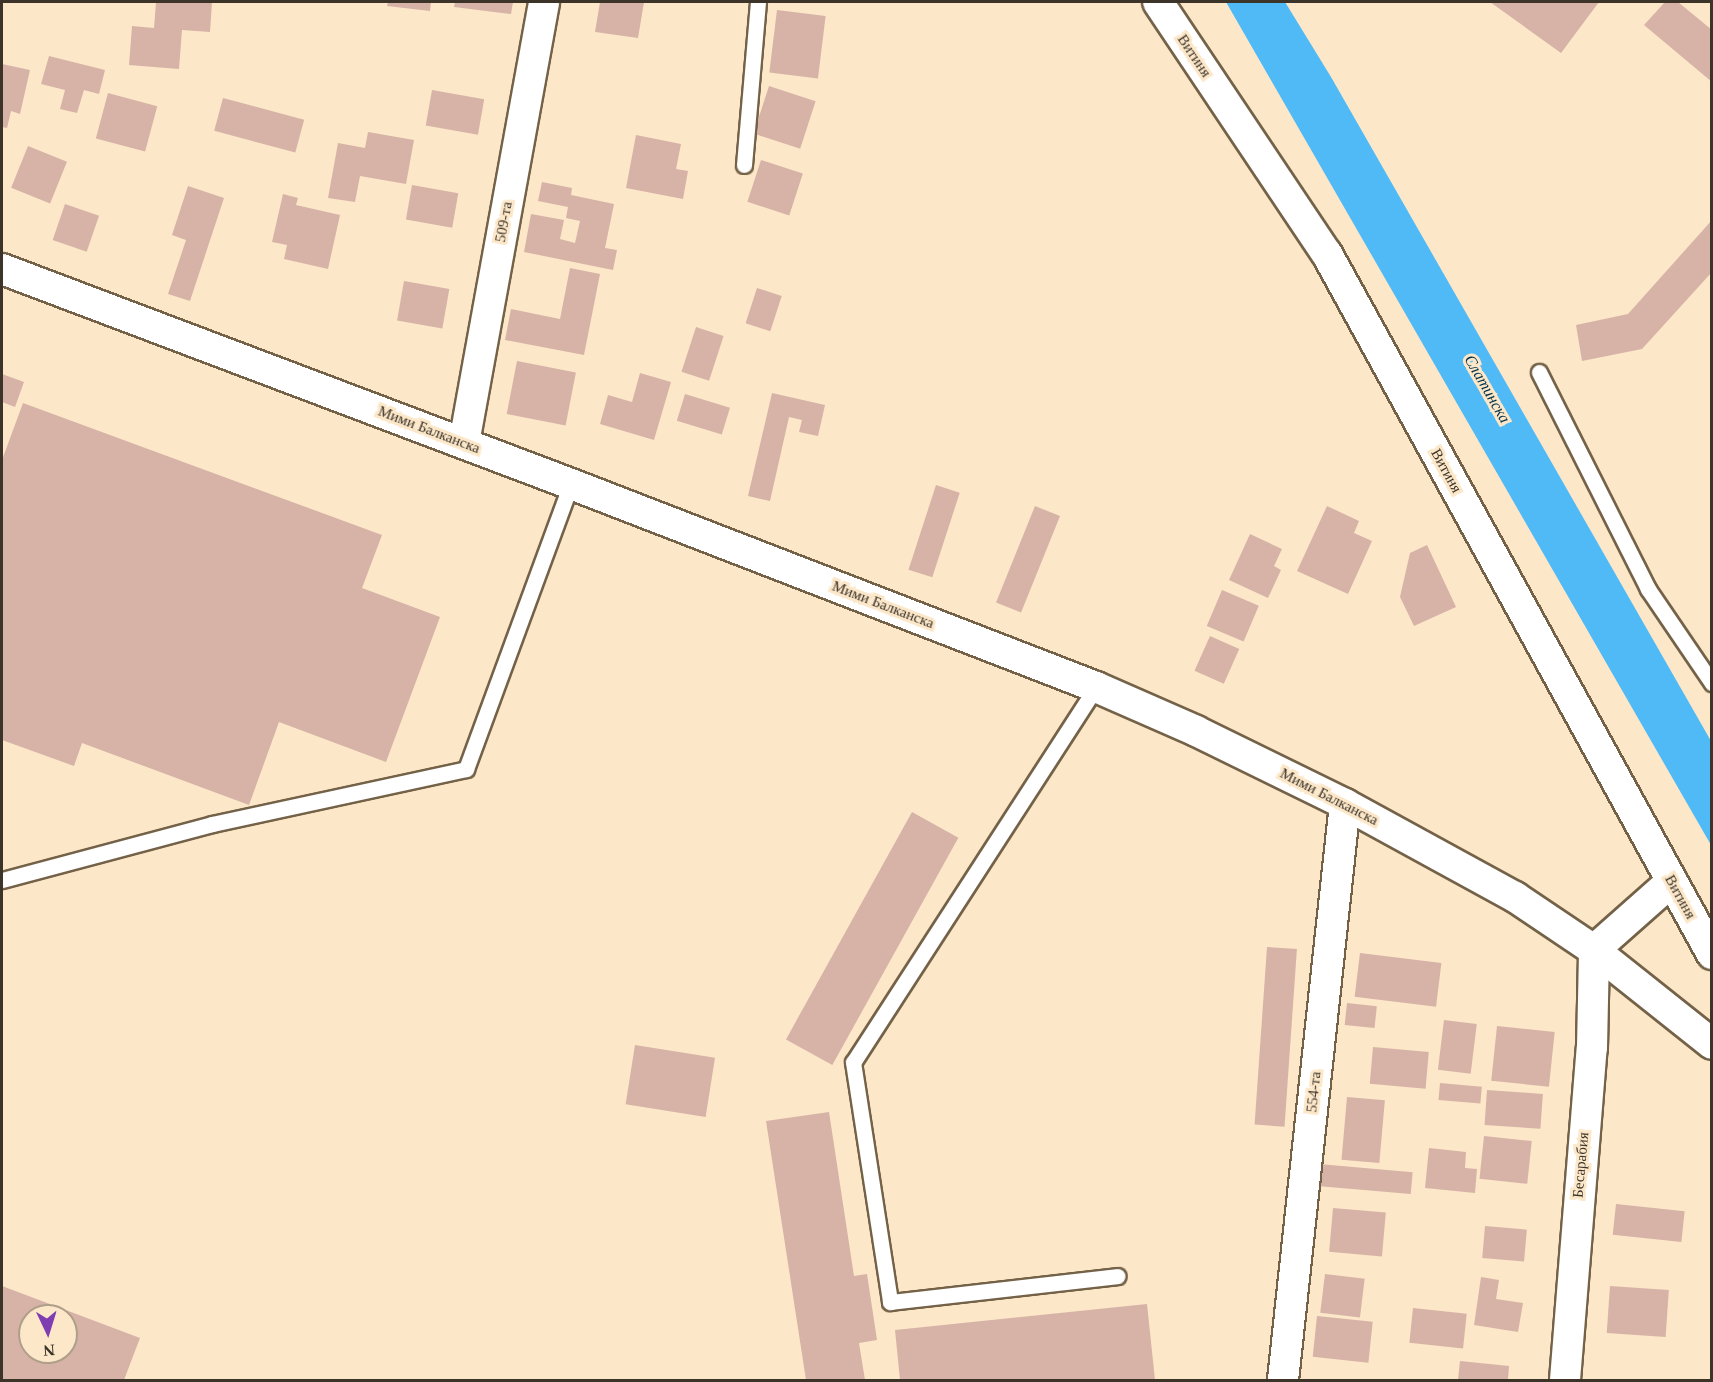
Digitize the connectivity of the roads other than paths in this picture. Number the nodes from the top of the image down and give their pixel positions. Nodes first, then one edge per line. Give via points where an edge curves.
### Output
1 (544, 2) edge
2 (758, 2) edge
3 (1158, 2) edge
4 (744, 165) dead end
5 (2, 269) edge
6 (1539, 372) dead end
7 (464, 443) junction
8 (572, 484) junction
9 (1712, 683) edge
10 (1096, 687) junction
11 (1345, 804) junction
12 (2, 880) edge
13 (1672, 881) junction
14 (1594, 950) junction
15 (1712, 954) edge
16 (1712, 1044) edge
17 (1118, 1276) dead end
18 (1283, 1380) edge
19 (1565, 1380) edge

1 - 7 street, 509-та
2 - 4 lane
3 - 13 street, Витиня via 1327,254
5 - 7 street, Мими Балканска
6 - 9 lane via 1648,589
7 - 8 street, Мими Балканска
8 - 10 street, Мими Балканска
8 - 12 lane via 466,769 212,824
10 - 11 street, Мими Балканска
10 - 17 lane via 853,1062 890,1302
11 - 14 street, Мими Балканска via 1515,897
11 - 18 street, 554-та
13 - 14 street
13 - 15 street, Витиня
14 - 16 street, Мими Балканска
14 - 19 street, Бесарабия via 1592,1048

